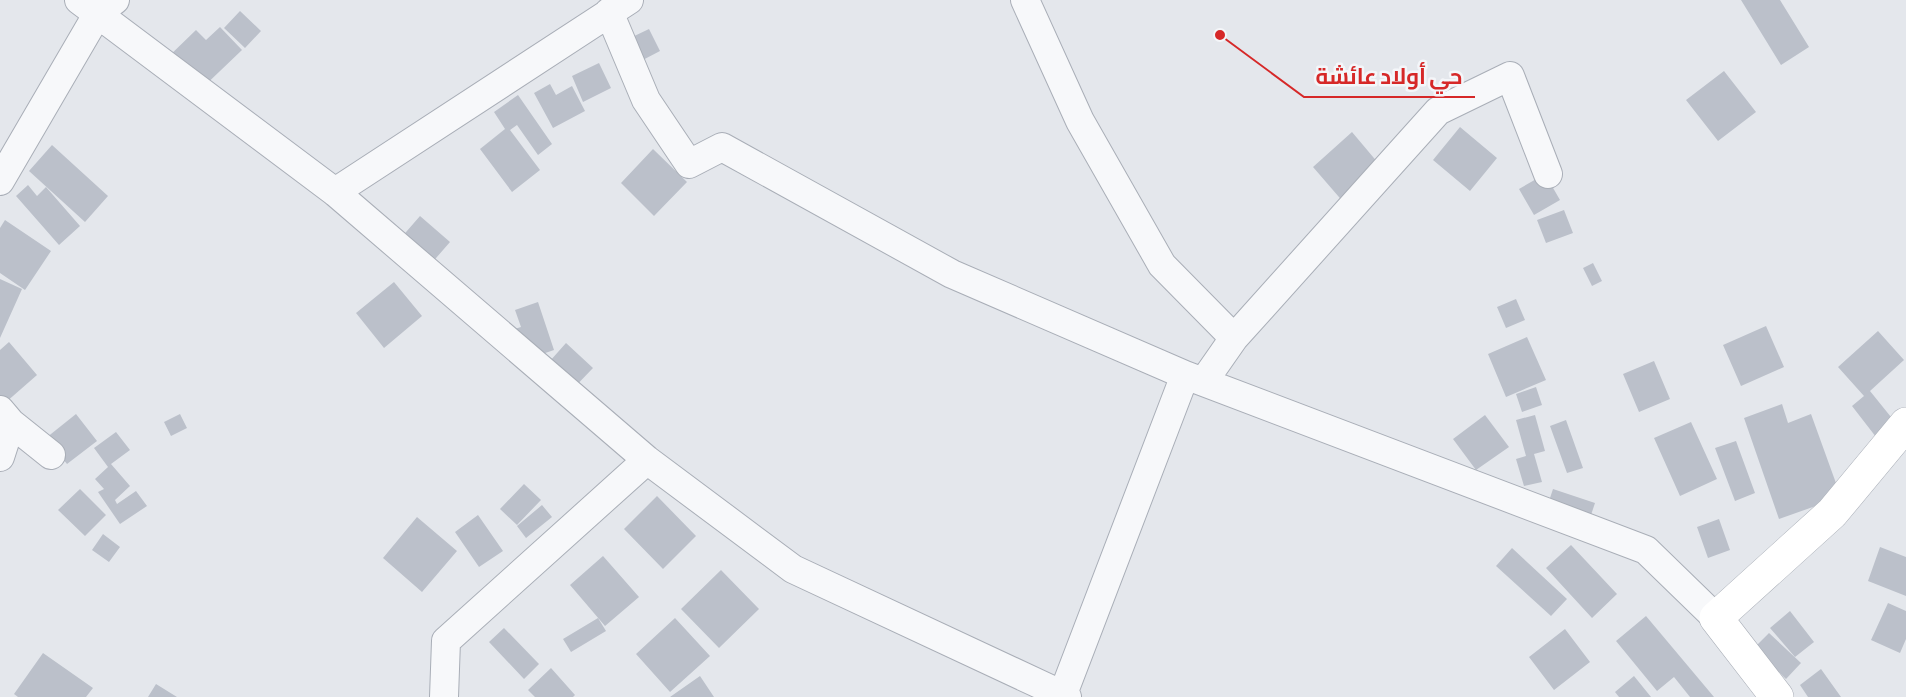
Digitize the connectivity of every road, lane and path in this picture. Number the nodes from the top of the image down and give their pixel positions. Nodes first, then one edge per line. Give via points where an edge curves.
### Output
1 (1025, 0) edge
2 (97, 4) edge
3 (619, 6) edge
4 (1548, 174) dead end
5 (0, 181) edge
6 (335, 192) junction
7 (1234, 338) junction
8 (1194, 378) junction
9 (6, 417) edge
10 (1906, 424) edge
11 (51, 455) dead end
12 (0, 457) edge
13 (647, 460) junction
14 (1716, 618) junction
15 (1065, 696) edge
16 (444, 697) edge
17 (1777, 697) edge

1 - 7 street via 1080,121 1162,265
2 - 5 street
2 - 6 street
3 - 6 street
3 - 8 street via 646,100 689,164 722,147 952,274
4 - 7 street via 1510,76 1438,111
6 - 13 street
7 - 8 street
8 - 14 street via 1646,550
8 - 15 street
9 - 11 street
9 - 12 street
10 - 14 street via 1832,513
13 - 15 street via 793,569
13 - 16 street via 446,641
14 - 17 street

